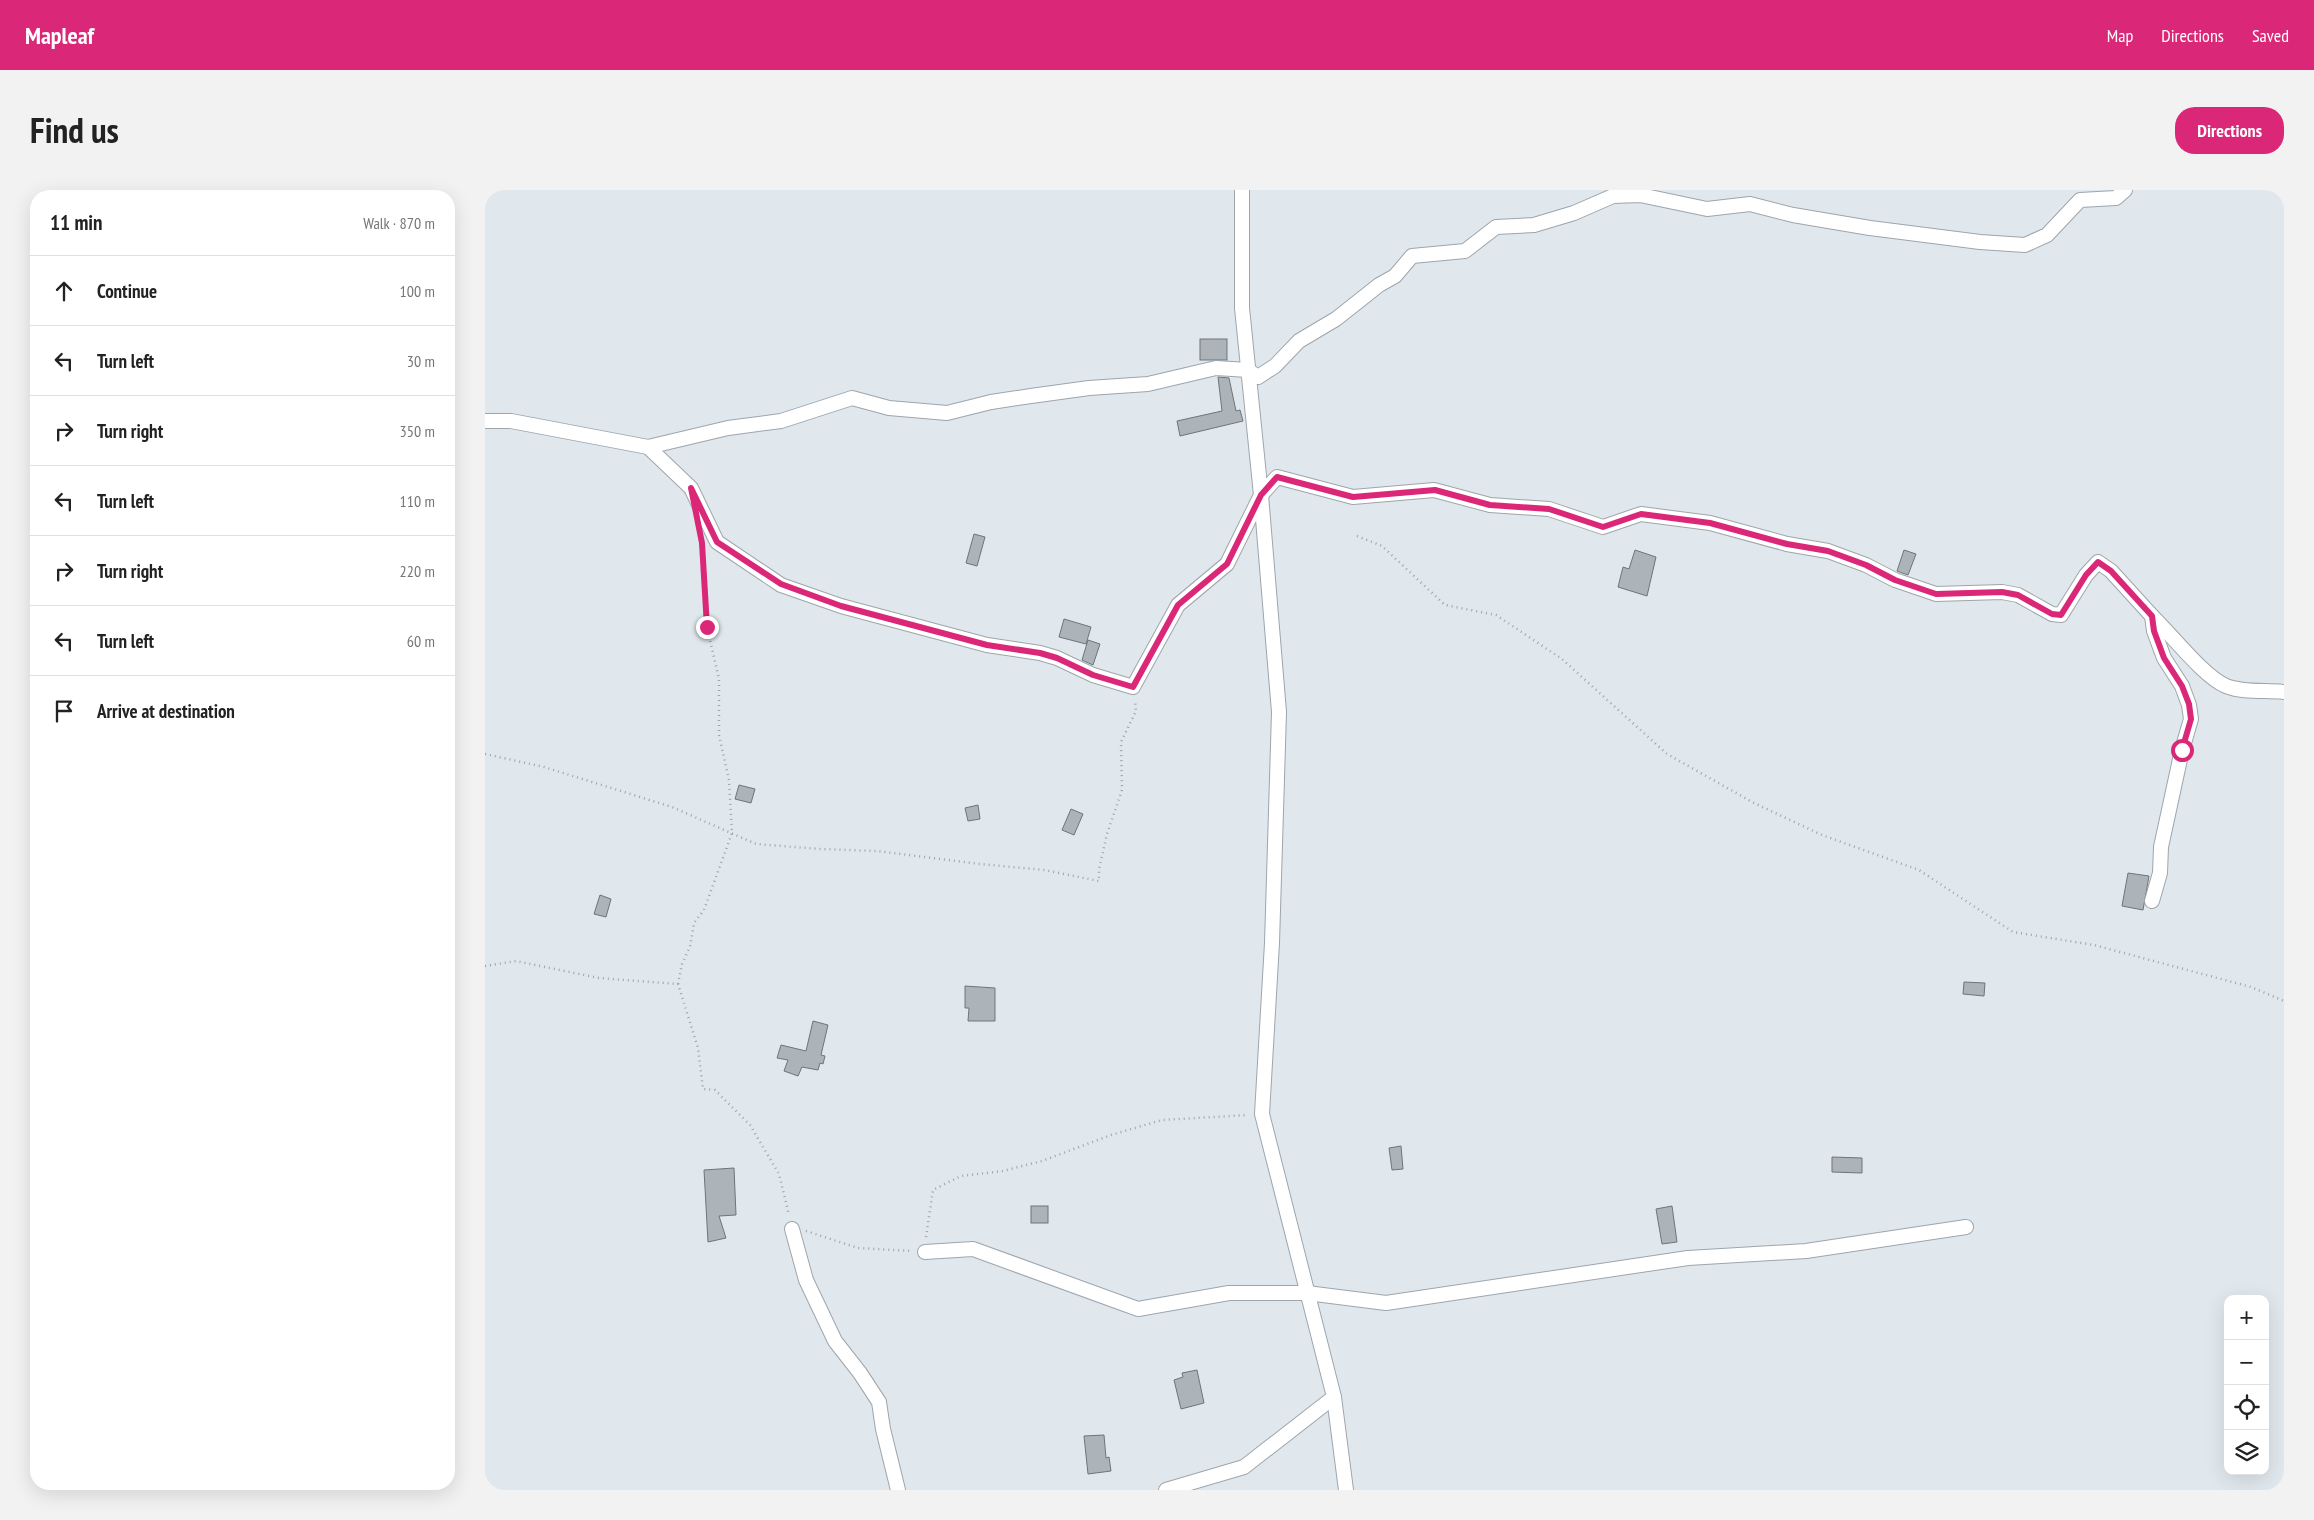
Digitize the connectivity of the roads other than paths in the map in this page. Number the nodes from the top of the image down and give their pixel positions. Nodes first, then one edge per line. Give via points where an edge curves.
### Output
1 (1242, 190) edge
2 (2125, 190) edge
3 (1248, 370) junction
4 (485, 421) edge
5 (649, 447) junction
6 (1261, 495) junction
7 (2152, 616) junction
8 (2284, 692) edge
9 (2152, 901) dead end
10 (1966, 1227) dead end
11 (792, 1229) road end
12 (925, 1252) road end
13 (1307, 1293) junction
14 (1334, 1397) junction
15 (899, 1490) edge
16 (1166, 1490) edge
17 (1346, 1490) edge

1 - 3 street via 1242,308
2 - 3 street via 2116,198 2080,200 2047,235 2025,245 1870,228 1751,204 1707,209 1640,195 1613,196 1575,213 1534,225 1496,227 1465,251 1413,256 1395,276 1336,319 1299,341 1275,366 1258,377
3 - 5 street via 1216,368 1148,384 1031,396 947,413 889,408 852,398 781,421 727,428
3 - 6 street
4 - 5 street via 511,421
5 - 6 street via 691,488 717,542 781,584 841,606 987,645 1040,653 1133,687 1178,605 1227,564
6 - 7 street via 1277,477 1353,497 1435,490 1490,505 1549,509 1603,527 1641,514 1710,523 1787,544 1828,551 1936,594 2002,592 2018,595 2052,614 2061,615 2098,562 2111,571
6 - 13 street via 1279,712 1272,943 1262,1114
7 - 8 street via 2204,671 2226,686
7 - 9 street via 2164,658 2182,686 2191,719 2161,847 2160,873
10 - 13 street via 1806,1251 1688,1258 1386,1303
11 - 15 street via 806,1280 835,1341 879,1402
12 - 13 street via 973,1249 1138,1309 1229,1293
13 - 14 street
14 - 16 street via 1244,1467
14 - 17 street

